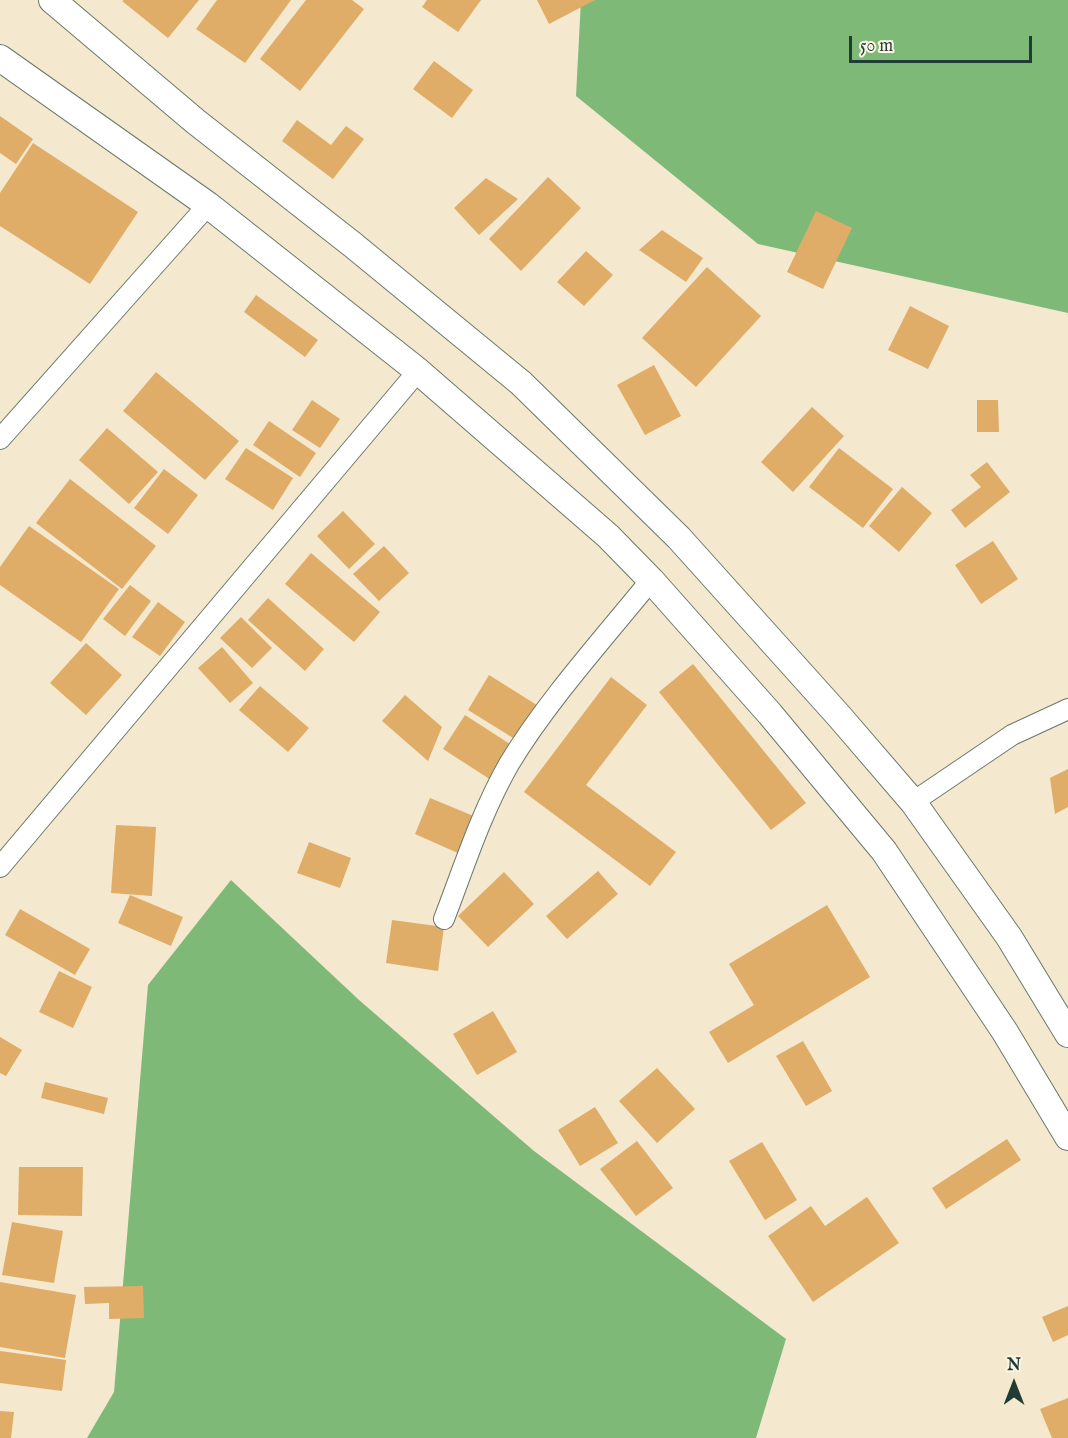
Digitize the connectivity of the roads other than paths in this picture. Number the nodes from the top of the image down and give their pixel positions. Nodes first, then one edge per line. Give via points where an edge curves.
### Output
1 (52, 0) edge
2 (0, 58) edge
3 (208, 205) junction
4 (418, 371) junction
5 (0, 440) edge
6 (651, 580) junction
7 (1068, 709) edge
8 (913, 802) junction
9 (0, 867) edge
10 (444, 919) dead end
11 (1068, 1034) edge
12 (1068, 1137) edge

1 - 8 street via 195,121 520,383 679,538
2 - 3 street
3 - 4 street
3 - 5 street
4 - 6 street via 608,536
4 - 9 street
6 - 10 street via 551,704 510,764 481,820
6 - 12 street via 884,851 1005,1032
7 - 8 street via 1012,735
8 - 11 street via 1009,937

